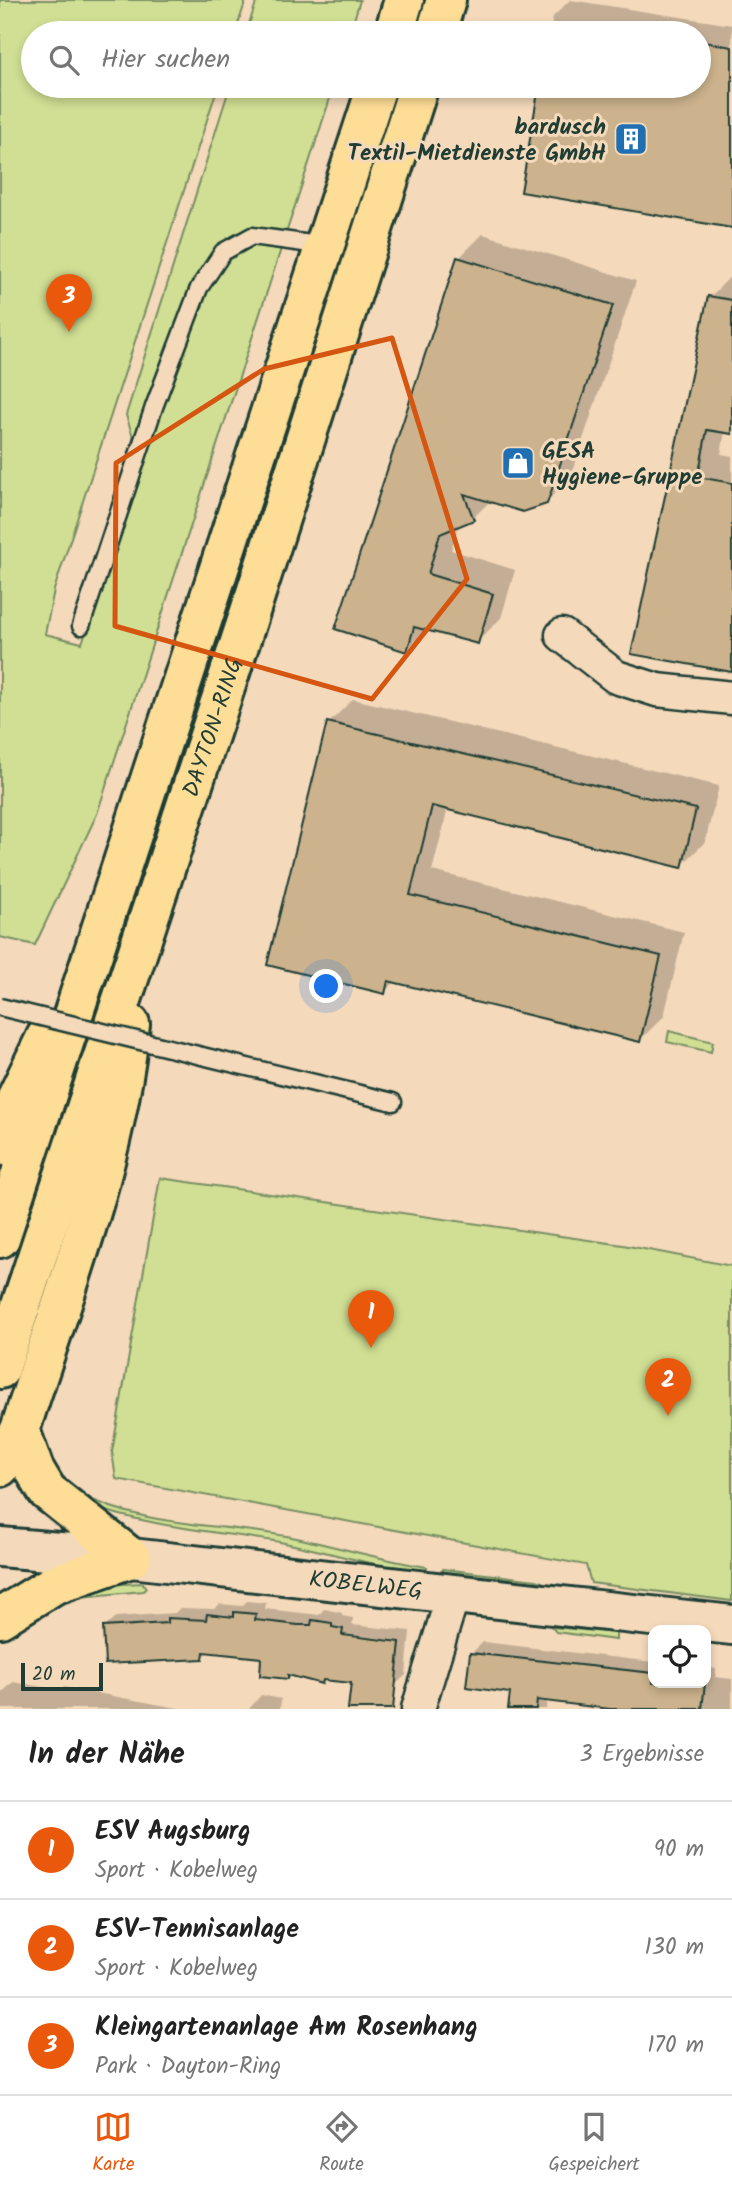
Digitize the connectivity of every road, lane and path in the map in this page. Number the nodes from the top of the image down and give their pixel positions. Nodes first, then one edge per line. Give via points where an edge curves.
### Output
1 (404, 0) edge
2 (446, 0) edge
3 (398, 21) edge
4 (440, 21) edge
5 (373, 98) edge
6 (415, 98) edge
7 (326, 246) junction
8 (81, 626) dead end
9 (562, 635) dead end
10 (732, 698) edge
11 (136, 959) junction
12 (89, 966) junction
13 (0, 1007) edge
14 (393, 1101) dead end
15 (0, 1146) edge
16 (0, 1238) edge
17 (0, 1369) edge
18 (20, 1430) junction
19 (0, 1467) edge
20 (0, 1547) edge
21 (131, 1558) junction
22 (453, 1595) junction
23 (0, 1618) edge
24 (732, 1625) edge
25 (418, 1709) edge

1 - 3 highway
2 - 4 highway
5 - 7 highway, DAYTON-RING
6 - 11 highway, DAYTON-RING
7 - 8 lane via 252,236 223,252 199,288
7 - 12 highway, DAYTON-RING
9 - 10 street via 616,677 657,690
11 - 17 highway, DAYTON-RING
11 - 18 highway via 125,1077 114,1132
12 - 15 highway via 42,1044
12 - 16 highway, DAYTON-RING
13 - 14 lane, bridge
18 - 19 highway
18 - 21 highway via 47,1491
20 - 21 street, KOBELWEG
21 - 22 street, KOBELWEG
21 - 23 highway via 53,1585
22 - 24 street, KOBELWEG
22 - 25 street

